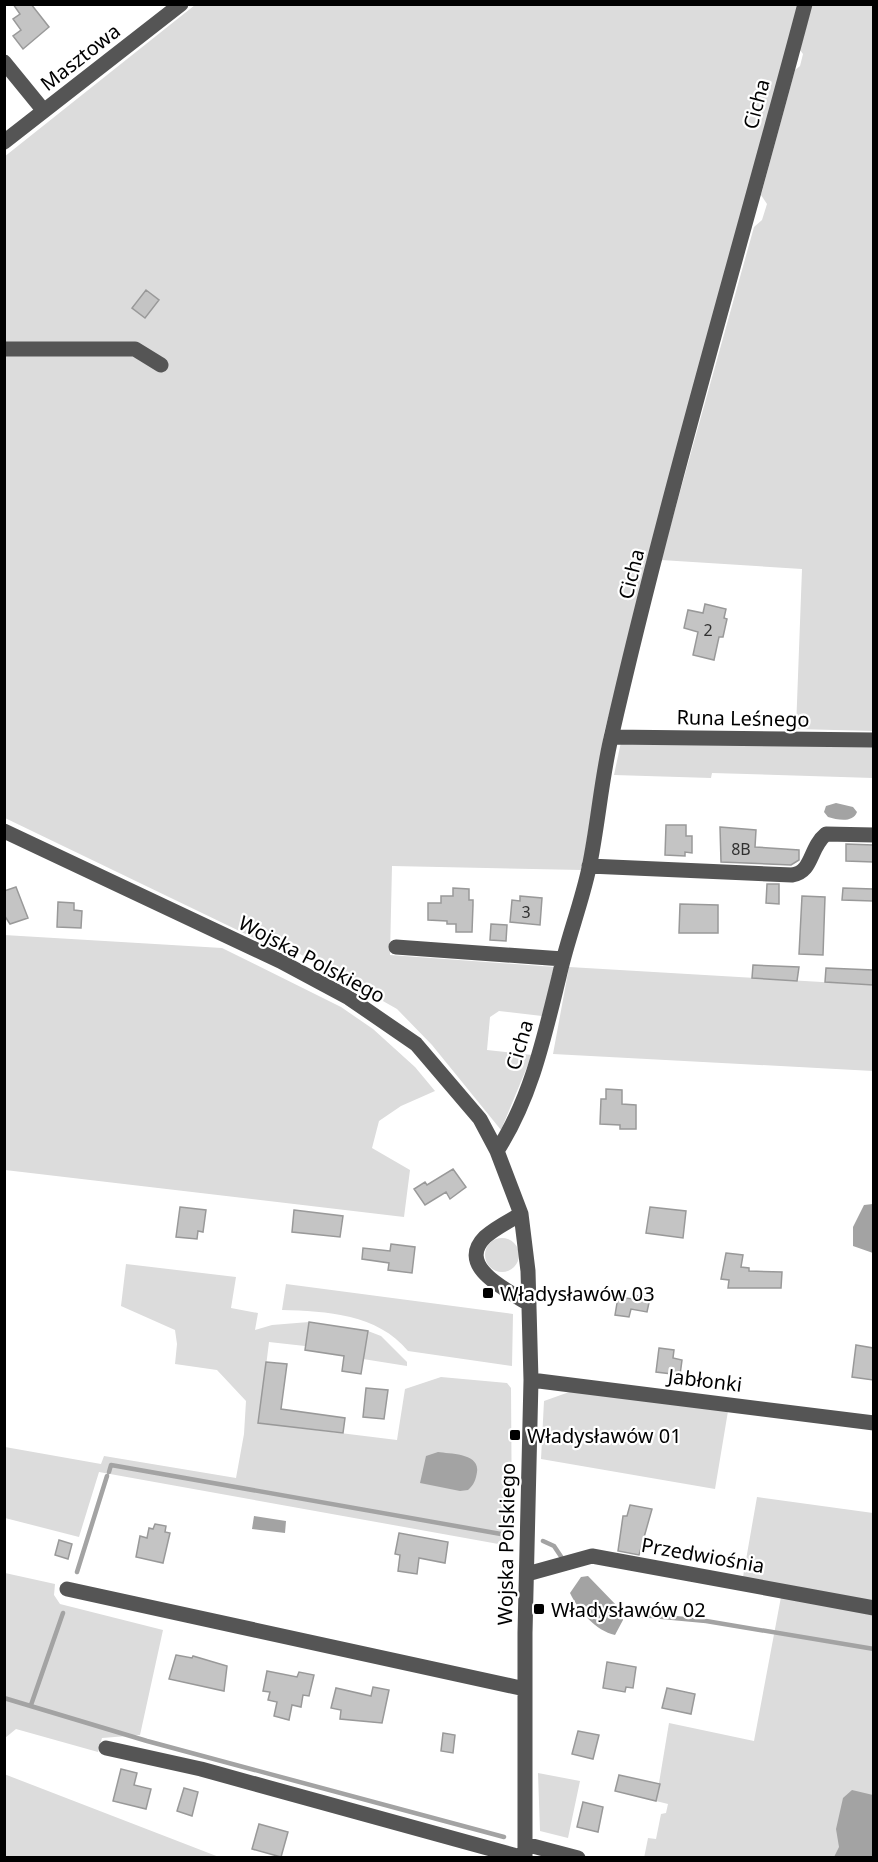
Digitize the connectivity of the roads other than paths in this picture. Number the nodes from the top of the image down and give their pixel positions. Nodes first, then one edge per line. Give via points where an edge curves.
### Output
1 (181, 4) edge
2 (805, 4) edge
3 (4, 62) edge
4 (44, 111) junction
5 (4, 142) edge
6 (4, 349) edge
7 (160, 364) dead end
8 (611, 737) junction
9 (873, 740) edge
10 (4, 831) edge
11 (873, 835) edge
12 (590, 866) junction
13 (396, 947) dead end
14 (563, 959) junction
15 (496, 1151) junction
16 (521, 1214) junction
17 (529, 1304) junction
18 (531, 1380) junction
19 (873, 1423) edge
20 (527, 1574) junction
21 (67, 1589) dead end
22 (873, 1608) edge
23 (525, 1689) junction
24 (106, 1748) dead end
25 (525, 1853) edge
26 (578, 1857) edge

1 - 4 street, Masztowa
2 - 8 street, Cicha
3 - 4 street
4 - 5 street, Masztowa
6 - 7 street via 135,350
8 - 9 street, Runa Leśnego
8 - 12 street, Cicha
10 - 15 street, Wojska Polskiego via 349,998 416,1044 480,1119
11 - 12 street via 826,834 813,847 808,865 800,874 792,875
12 - 14 street, Cicha
13 - 14 street
14 - 15 street, Cicha via 534,1073
15 - 16 street, Wojska Polskiego
16 - 17 street, Wojska Polskiego
16 - 17 street via 484,1239 477,1260 482,1273
17 - 18 street, Wojska Polskiego
18 - 19 street, Jabłonki
18 - 20 street, Wojska Polskiego
20 - 22 street, Przedwiośnia via 592,1556
20 - 23 street, Wojska Polskiego
21 - 23 street
23 - 25 street, Wojska Polskiego
24 - 25 street via 201,1768
25 - 26 street

